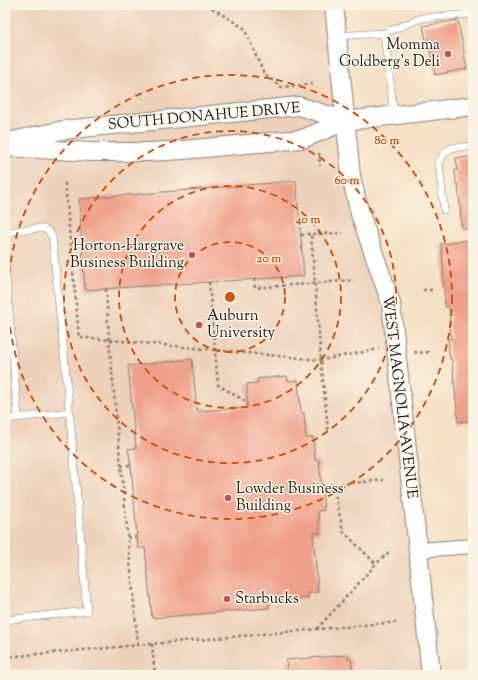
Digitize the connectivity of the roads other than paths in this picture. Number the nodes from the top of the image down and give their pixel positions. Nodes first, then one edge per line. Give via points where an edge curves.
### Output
1 (334, 5) edge
2 (473, 15) edge
3 (384, 33) junction
4 (337, 36) junction
5 (473, 106) edge
6 (394, 115) junction
7 (346, 121) junction
8 (5, 142) edge
9 (473, 146) edge
10 (5, 147) edge
11 (444, 210) dead end
12 (5, 232) edge
13 (5, 266) edge
14 (70, 412) junction
15 (18, 417) junction
16 (5, 419) edge
17 (473, 546) edge
18 (418, 550) junction
19 (5, 620) edge
20 (430, 675) edge

1 - 4 street, WEST MAGNOLIA AVENUE
2 - 3 lane via 422,18
3 - 4 lane
3 - 6 lane
4 - 7 street, WEST MAGNOLIA AVENUE
5 - 6 street
6 - 7 street
7 - 8 street, SOUTH DONAHUE DRIVE via 299,106 63,130
7 - 10 street, SOUTH DONAHUE DRIVE via 302,139 183,150 90,152
7 - 18 street, WEST MAGNOLIA AVENUE via 351,176 360,214 391,303
9 - 11 lane via 451,148 438,163
12 - 14 lane via 40,228 47,230 52,236
13 - 15 lane
14 - 15 lane
14 - 19 lane via 88,611
15 - 16 lane
17 - 18 street
18 - 20 street, WEST MAGNOLIA AVENUE

